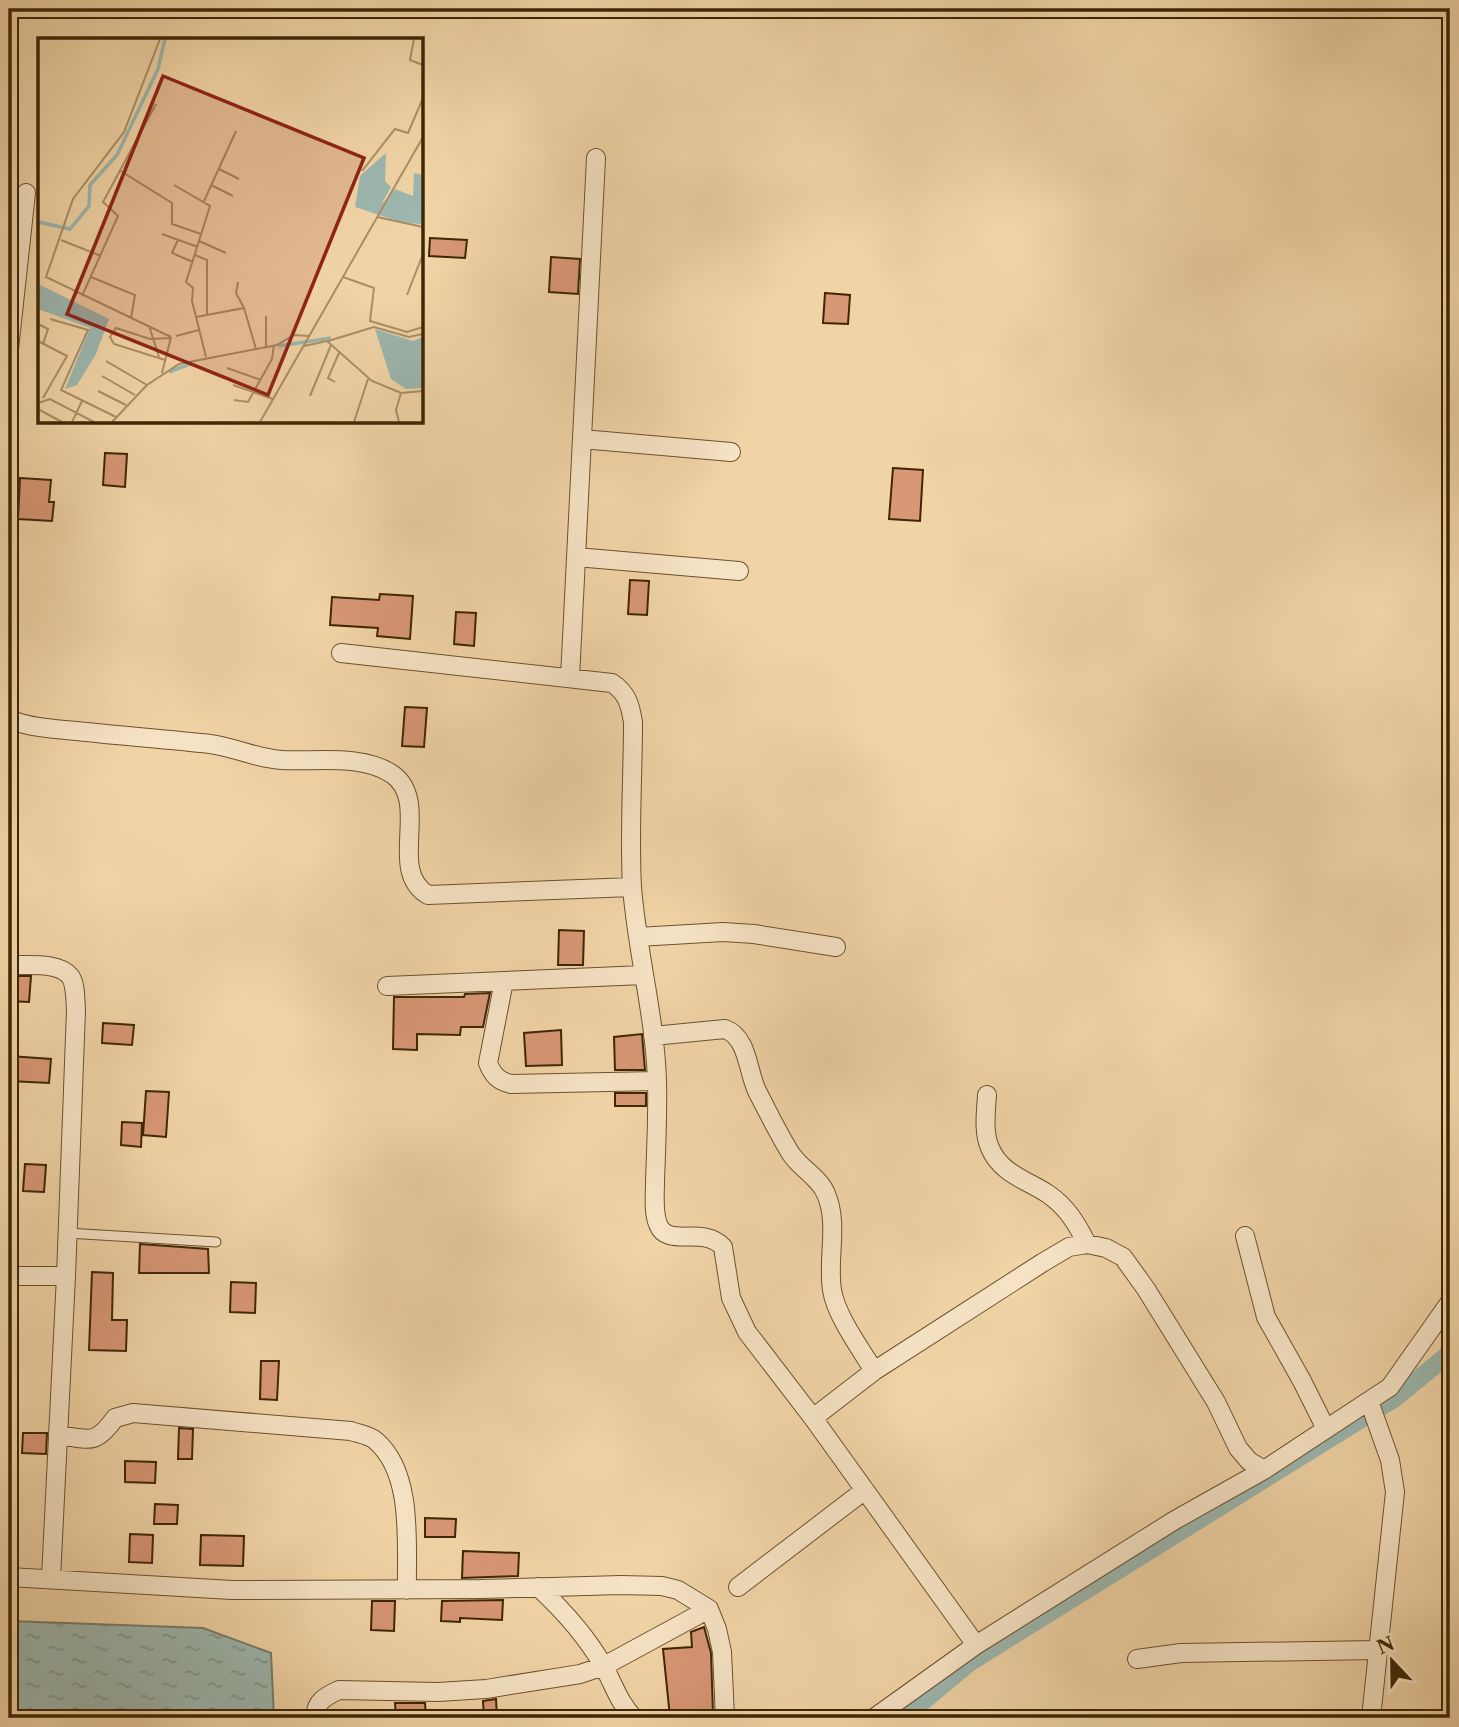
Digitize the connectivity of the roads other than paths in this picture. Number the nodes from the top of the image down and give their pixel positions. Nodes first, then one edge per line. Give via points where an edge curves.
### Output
1 (596, 158) dead end
2 (26, 192) dead end
3 (9, 349) edge
4 (582, 439) junction
5 (731, 452) dead end
6 (576, 557) junction
7 (739, 571) dead end
8 (341, 653) dead end
9 (570, 678) junction
10 (9, 719) edge
11 (632, 887) junction
12 (638, 937) junction
13 (836, 947) dead end
14 (9, 965) edge
15 (644, 975) junction
16 (504, 981) junction
17 (387, 986) dead end
18 (653, 1036) junction
19 (657, 1081) junction
20 (988, 1095) dead end
21 (67, 1233) junction
22 (1245, 1236) dead end
23 (216, 1242) dead end
24 (1087, 1244) junction
25 (9, 1276) edge
26 (66, 1276) junction
27 (1450, 1302) edge
28 (874, 1371) junction
29 (1372, 1410) junction
30 (813, 1418) junction
31 (1326, 1429) junction
32 (58, 1435) junction
33 (1264, 1470) junction
34 (865, 1490) junction
35 (9, 1577) edge
36 (51, 1578) junction
37 (538, 1587) junction
38 (738, 1587) dead end
39 (407, 1590) junction
40 (709, 1609) junction
41 (976, 1645) junction
42 (1377, 1650) junction
43 (1137, 1659) dead end
44 (604, 1667) junction
45 (316, 1718) edge
46 (634, 1718) edge
47 (725, 1718) edge
48 (874, 1718) edge
49 (1371, 1718) edge

1 - 4 street
2 - 3 street
4 - 5 street
4 - 6 street
6 - 7 street
6 - 9 street
8 - 9 street
9 - 11 street via 612,683 630,703 634,722
10 - 11 street via 52,729 227,746 281,760 376,766 395,776 404,789 410,811 408,859 419,890 428,895
11 - 12 street
12 - 13 street via 733,932
12 - 15 street
14 - 21 street via 60,968 74,987
15 - 16 street
15 - 18 street
16 - 17 street
16 - 19 street via 488,1063 500,1081
18 - 19 street
18 - 28 street via 724,1029 738,1038 753,1083 791,1154 826,1193 831,1209 832,1293
19 - 30 street via 658,1227 676,1237 708,1237 723,1247 731,1298 747,1332
20 - 24 street via 990,1147 1001,1165 1068,1211
21 - 23 lane
21 - 26 street
22 - 31 street via 1266,1317
24 - 28 street via 1069,1247 1042,1263
24 - 33 street via 1123,1257 1209,1390 1238,1447
25 - 26 street
26 - 32 street
27 - 29 street
28 - 30 street
29 - 31 street
29 - 42 street via 1390,1460 1395,1492
30 - 34 street
31 - 33 street
32 - 36 street
32 - 39 street via 99,1437 115,1418 133,1413 351,1431 374,1439 390,1457 405,1502
33 - 41 street
34 - 38 street
34 - 41 street
35 - 36 street
36 - 39 street via 232,1590
37 - 39 street
37 - 40 street via 662,1586
37 - 44 street via 563,1610
40 - 44 street
40 - 47 street via 722,1652
41 - 48 street
42 - 43 street via 1181,1653
42 - 49 street
44 - 45 street via 486,1689 339,1690 325,1696
44 - 46 street via 618,1698

